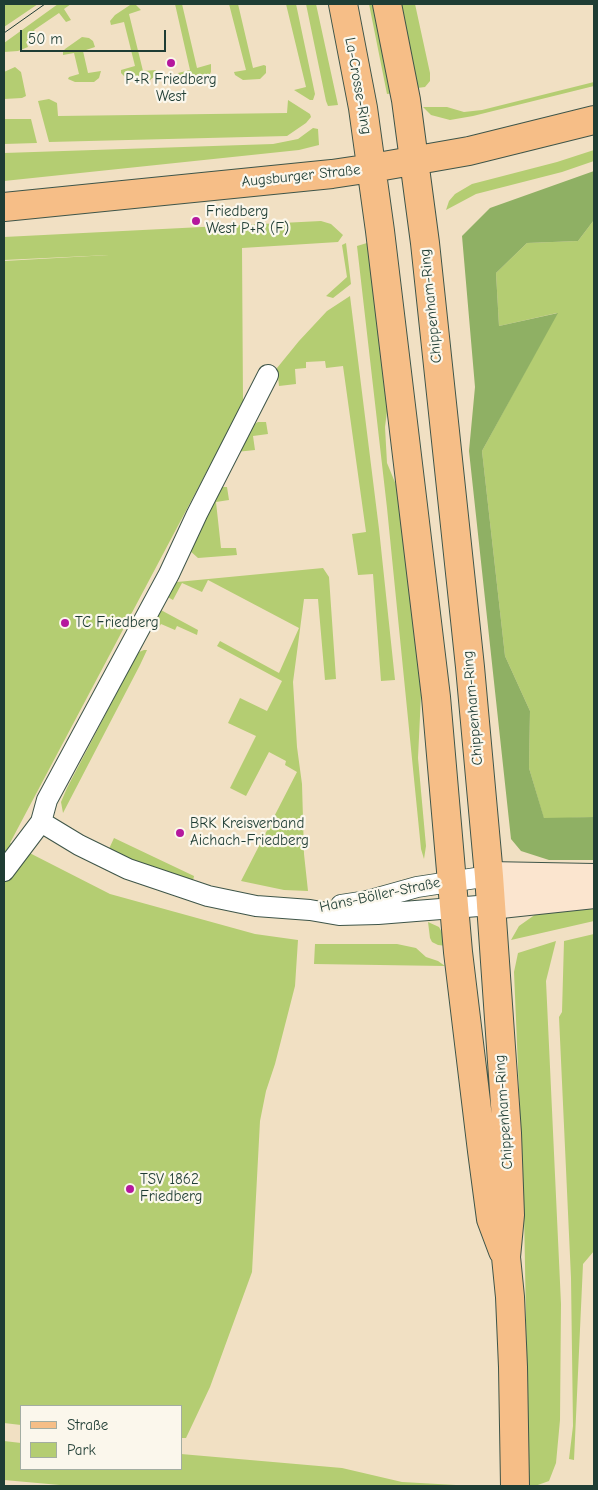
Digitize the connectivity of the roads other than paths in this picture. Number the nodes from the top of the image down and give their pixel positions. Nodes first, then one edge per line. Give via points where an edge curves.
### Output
1 (343, 4) edge
2 (387, 4) edge
3 (594, 120) edge
4 (415, 161) junction
5 (372, 168) junction
6 (4, 207) edge
7 (268, 374) dead end
8 (41, 822) junction
9 (4, 871) edge
10 (489, 876) junction
11 (594, 878) edge
12 (451, 881) junction
13 (594, 894) edge
14 (491, 905) junction
15 (454, 908) junction
16 (310, 910) junction
17 (506, 1257) junction
18 (515, 1486) edge

1 - 5 main road, La-Crosse-Ring
2 - 4 main road
3 - 4 main road, Augsburger Straße
4 - 5 main road, Augsburger Straße
4 - 10 main road, Chippenham-Ring via 470,666
5 - 6 main road, Augsburger Straße
5 - 12 main road, Chippenham-Ring via 436,697
7 - 8 street via 169,574 47,800
8 - 9 street
8 - 16 street, Hans-Böller-Straße via 128,869 187,890 256,906
10 - 11 street
10 - 12 street, Hans-Böller-Straße
10 - 14 main road, Chippenham-Ring
12 - 15 main road, Chippenham-Ring
12 - 16 street, Hans-Böller-Straße
13 - 14 street
14 - 15 street, Hans-Böller-Straße
14 - 17 main road, Chippenham-Ring via 510,1215
15 - 16 street, Hans-Böller-Straße via 378,914
15 - 17 main road, Chippenham-Ring via 491,1219
17 - 18 main road, Chippenham-Ring via 514,1367

